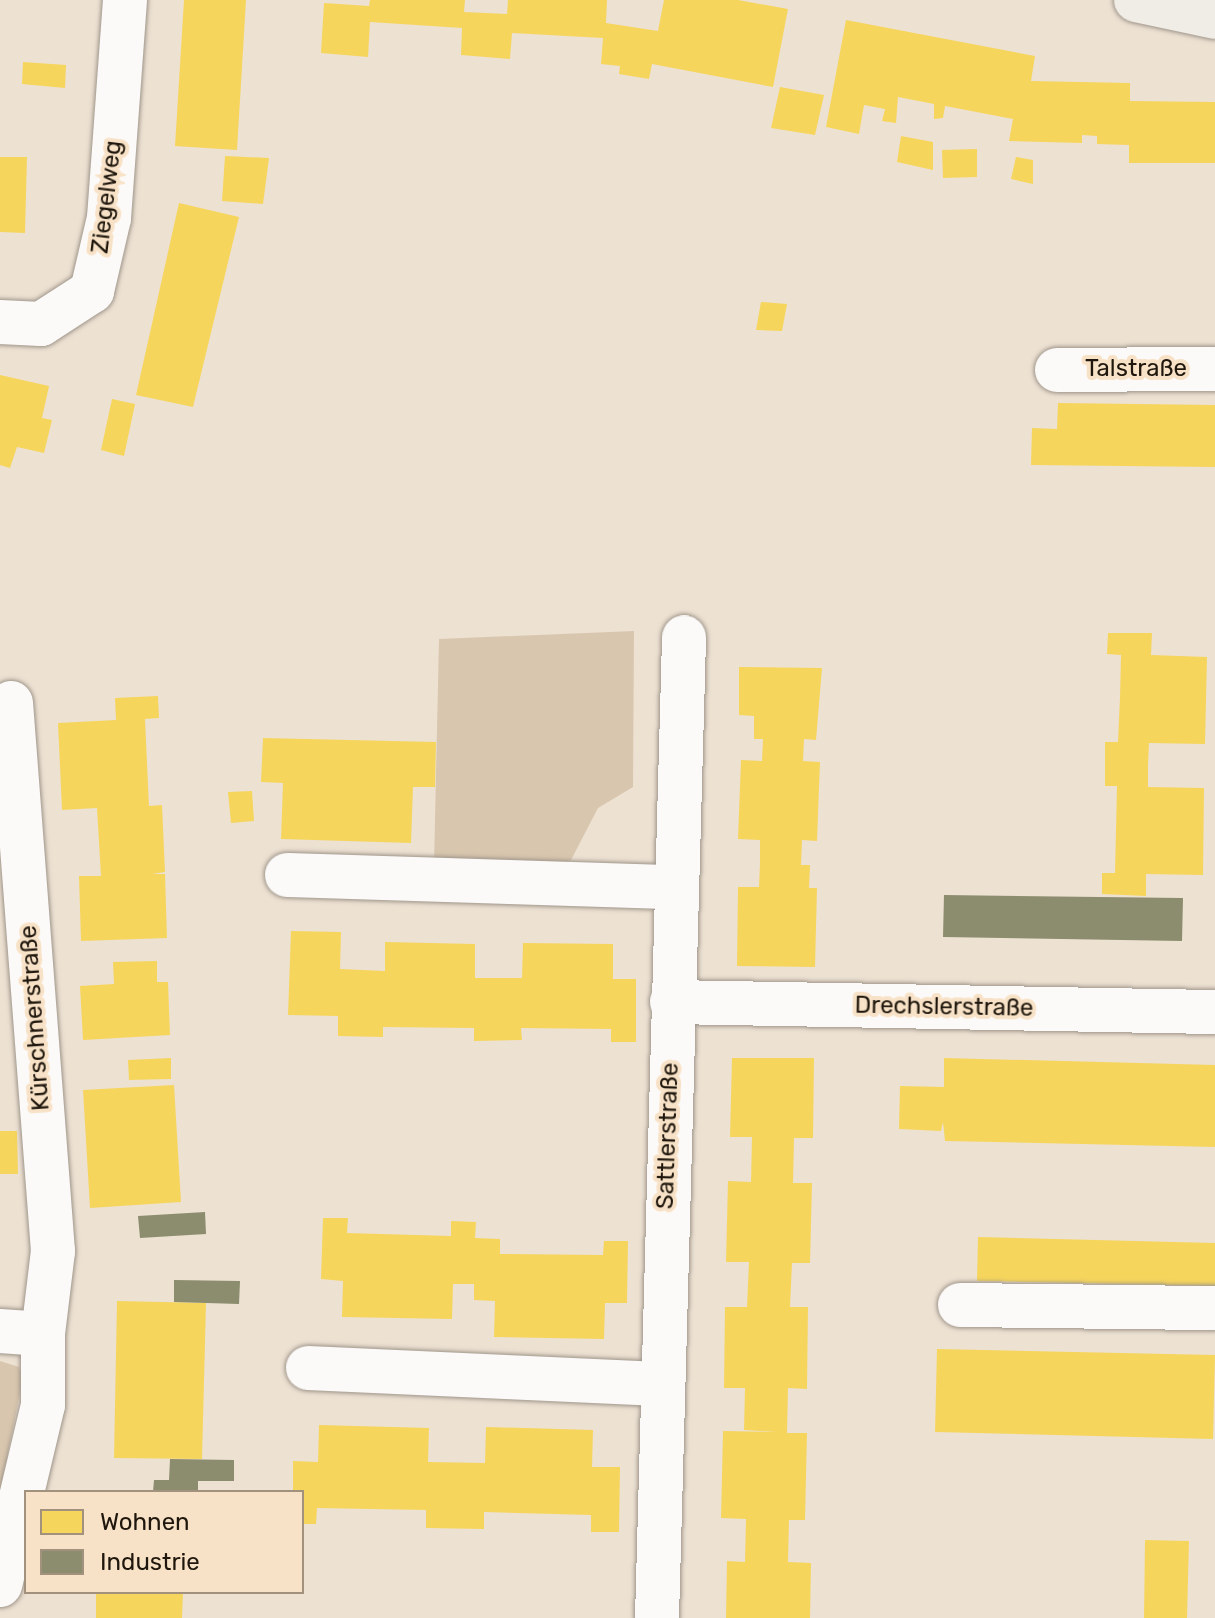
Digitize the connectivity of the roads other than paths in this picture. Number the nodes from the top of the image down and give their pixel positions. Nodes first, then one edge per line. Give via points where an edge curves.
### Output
1 (125, 0) edge
2 (1136, 0) edge
3 (1215, 17) edge
4 (0, 322) edge
5 (1215, 369) edge
6 (1057, 370) dead end
7 (684, 637) dead end
8 (11, 703) dead end
9 (287, 875) dead end
10 (676, 887) junction
11 (672, 1002) junction
12 (1215, 1012) edge
13 (960, 1305) dead end
14 (1215, 1308) edge
15 (0, 1331) edge
16 (43, 1334) junction
17 (308, 1368) dead end
18 (660, 1384) junction
19 (0, 1585) edge
20 (657, 1618) edge

1 - 4 street, Ziegelweg via 109,218 92,291 41,324
2 - 3 street
5 - 6 street, Talstraße
7 - 10 street, Sattlerstraße
8 - 16 street, Kürschnerstraße via 53,1251
9 - 10 street
10 - 11 street, Sattlerstraße
11 - 12 street, Drechslerstraße
11 - 18 street, Sattlerstraße
13 - 14 street
15 - 16 street
16 - 19 street, Kürschnerstraße via 43,1405
17 - 18 street
18 - 20 street, Sattlerstraße

